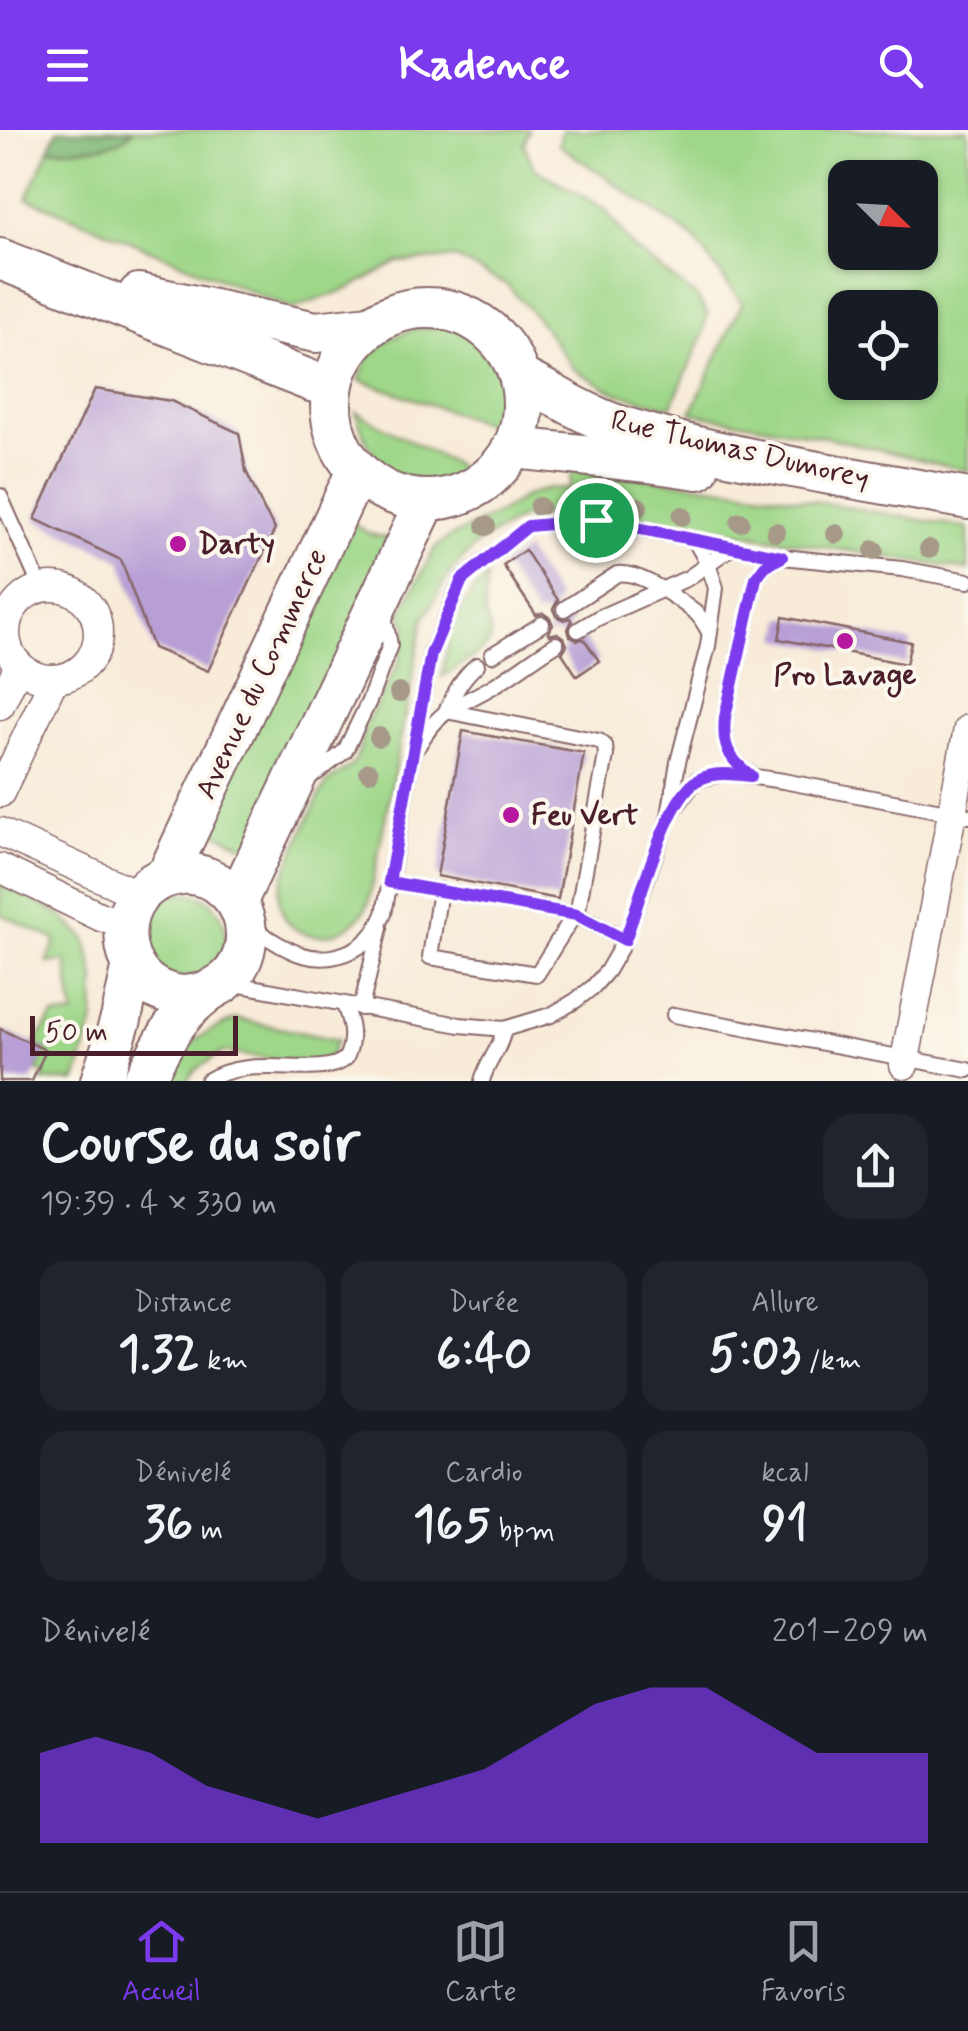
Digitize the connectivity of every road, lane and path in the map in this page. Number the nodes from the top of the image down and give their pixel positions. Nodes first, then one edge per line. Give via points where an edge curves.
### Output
1 (16, 265) edge
2 (370, 326) junction
3 (521, 378) junction
4 (332, 386) junction
5 (514, 448) junction
6 (357, 471) junction
7 (0, 496) edge
8 (968, 498) edge
9 (426, 502) junction
10 (968, 519) edge
11 (694, 539) junction
12 (732, 547) junction
13 (782, 557) junction
14 (708, 564) junction
15 (968, 580) edge
16 (42, 588) junction
17 (661, 590) junction
18 (564, 609) dead end
19 (542, 624) dead end
20 (578, 630) dead end
21 (710, 633) junction
22 (556, 644) dead end
23 (492, 655) dead end
24 (19, 665) junction
25 (477, 665) dead end
26 (54, 679) junction
27 (0, 705) edge
28 (446, 711) junction
29 (968, 729) edge
30 (412, 756) junction
31 (751, 776) junction
32 (0, 793) edge
33 (960, 815) edge
34 (669, 816) junction
35 (0, 832) edge
36 (0, 868) edge
37 (389, 882) junction
38 (440, 890) junction
39 (144, 898) junction
40 (241, 912) junction
41 (577, 915) junction
42 (380, 922) junction
43 (625, 940) junction
44 (132, 965) junction
45 (215, 987) junction
46 (344, 1004) junction
47 (361, 1008) junction
48 (674, 1014) dead end
49 (504, 1028) junction
50 (905, 1062) junction
51 (968, 1070) edge
52 (101, 1081) edge
53 (143, 1081) edge
54 (207, 1081) edge
55 (482, 1081) edge

1 - 2 main road via 316,332
1 - 4 main road
2 - 3 main road via 429,307 459,312 508,350
2 - 4 main road via 346,352
3 - 5 main road via 524,414
3 - 8 main road, Rue Thomas Dumorey via 615,425 757,460
4 - 6 main road via 340,446
5 - 9 main road via 478,487
5 - 10 main road, Rue Thomas Dumorey via 649,462
6 - 9 main road via 377,488
6 - 39 main road, Avenue du Commerce
7 - 16 lane
9 - 40 main road via 292,786
11 - 12 lane
11 - 14 lane
11 - 30 lane via 596,520 528,526 462,580 431,654
12 - 13 lane
12 - 14 lane
13 - 15 lane
13 - 31 lane via 756,578 725,717 733,762
14 - 17 lane
14 - 21 lane via 716,588
16 - 24 street via 22,598 9,616 7,642
16 - 26 street via 84,599 98,626 98,641 83,668
17 - 18 lane via 626,572
17 - 20 lane
17 - 21 lane via 699,616
19 - 23 lane
21 - 34 lane
22 - 28 lane
24 - 26 street
24 - 27 street
25 - 28 lane
26 - 32 street
28 - 30 lane
28 - 41 lane via 604,746
29 - 33 street
30 - 37 lane
31 - 33 lane
31 - 34 lane via 696,780
33 - 50 street
34 - 43 lane
35 - 39 street
36 - 39 street via 101,917
37 - 38 lane
37 - 42 lane
38 - 41 lane
38 - 41 lane via 430,957 537,974
39 - 40 main road via 187,873 223,886
39 - 44 main road via 125,946
40 - 42 lane via 291,951 312,958 361,946
40 - 45 main road via 243,955
41 - 43 lane
42 - 47 lane
43 - 49 lane via 608,970 575,1000 540,1020
44 - 45 main road via 164,992 185,996
44 - 52 main road
45 - 46 lane
45 - 53 main road via 178,1020
46 - 47 lane
46 - 54 lane via 352,1040 340,1068 328,1077 232,1071
47 - 49 lane
48 - 50 lane
49 - 55 lane
50 - 51 lane

